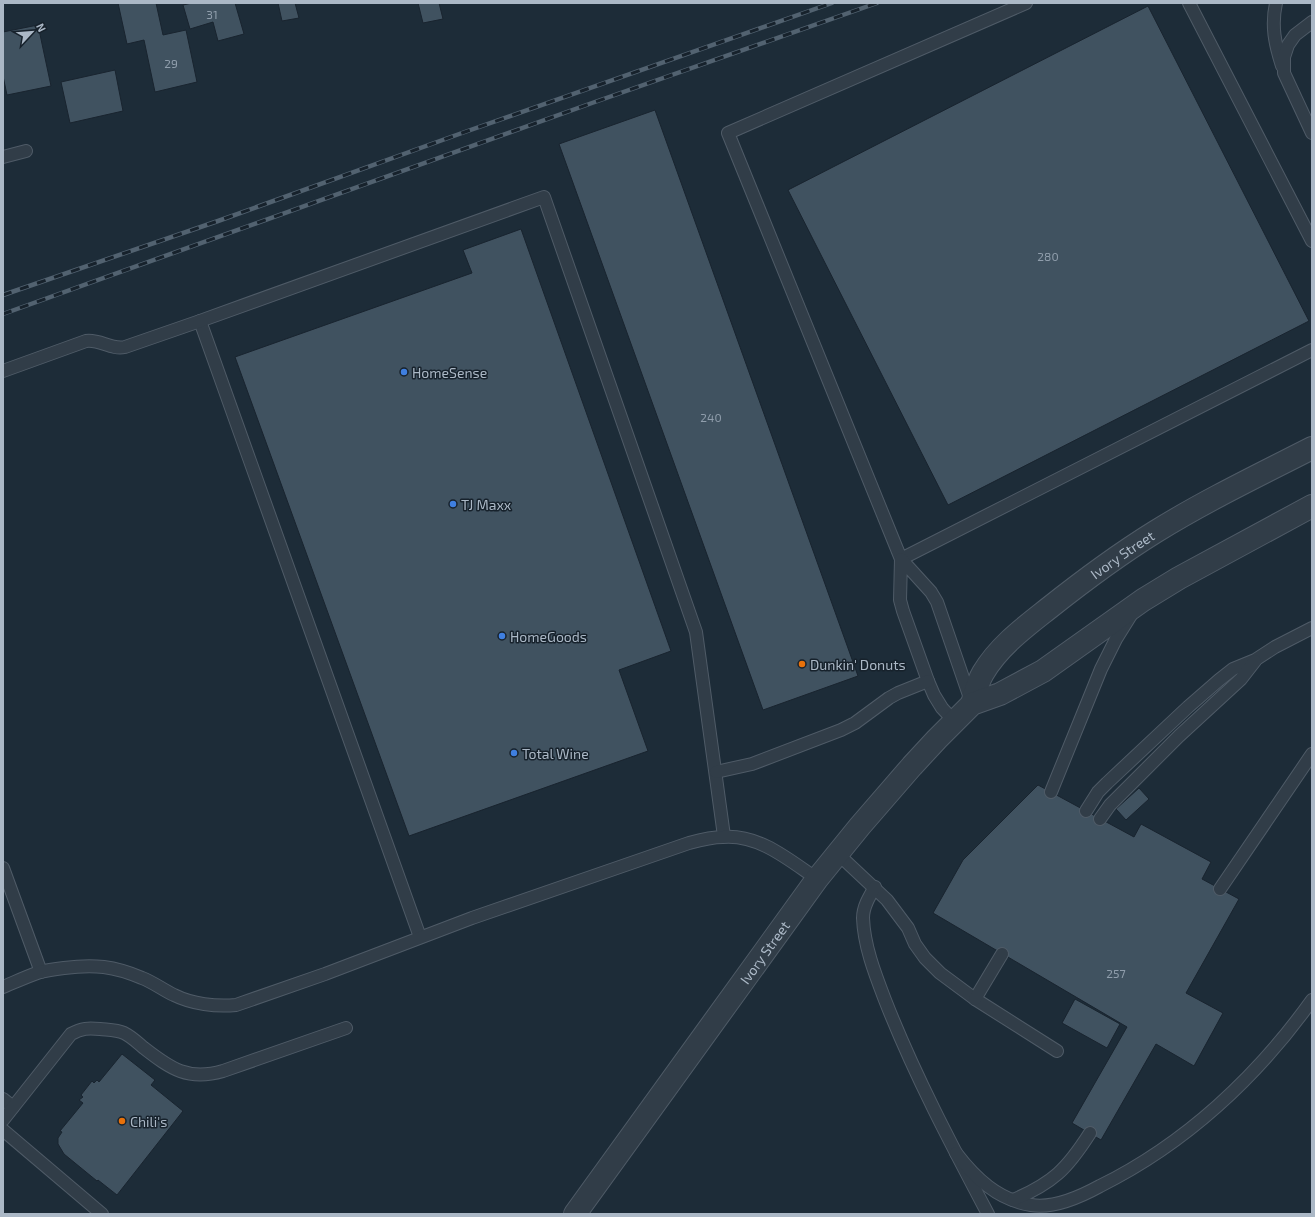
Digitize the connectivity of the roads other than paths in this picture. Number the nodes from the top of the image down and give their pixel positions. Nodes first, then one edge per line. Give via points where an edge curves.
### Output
1 (1026, 3) edge
2 (1189, 3) edge
3 (1276, 3) edge
4 (1312, 22) edge
5 (1284, 73) junction
6 (1312, 133) edge
7 (26, 151) dead end
8 (3, 157) edge
9 (1312, 241) edge
10 (200, 321) junction
11 (1312, 350) edge
12 (3, 370) edge
13 (1312, 448) edge
14 (1312, 506) edge
15 (901, 559) junction
16 (1143, 600) junction
17 (1312, 628) edge
18 (1255, 660) junction
19 (928, 681) junction
20 (972, 704) junction
21 (954, 722) junction
22 (1312, 754) edge
23 (716, 772) junction
24 (1051, 792) dead end
25 (1086, 811) dead end
26 (1100, 818) dead end
27 (724, 836) junction
28 (838, 854) junction
29 (3, 868) edge
30 (817, 879) junction
31 (875, 887) junction
32 (1220, 889) dead end
33 (8, 897) edge
34 (420, 937) junction
35 (1002, 954) dead end
36 (41, 972) junction
37 (3, 987) edge
38 (975, 999) junction
39 (1312, 1000) edge
40 (346, 1028) dead end
41 (1057, 1051) dead end
42 (3, 1099) edge
43 (13, 1107) junction
44 (3, 1120) edge
45 (3, 1130) edge
46 (1090, 1133) dead end
47 (956, 1153) junction
48 (1013, 1200) junction
49 (102, 1214) edge
50 (575, 1214) edge
51 (988, 1214) edge

1 - 15 lane via 728,133
2 - 9 lane
3 - 5 lane via 1273,32
4 - 5 lane via 1295,35 1288,45 1284,56
5 - 6 lane
7 - 8 lane
10 - 12 lane via 121,348 96,340 86,341
10 - 23 lane via 544,197 696,632
10 - 34 lane
11 - 15 lane
13 - 20 street, Ivory Street via 1155,532 1070,591 1011,638 1000,650 982,674
14 - 16 street, Ivory Street
15 - 19 lane via 900,600
15 - 20 lane via 937,602
16 - 20 street, Ivory Street via 1043,671 1000,694
16 - 24 lane via 1124,623 1101,669
17 - 18 lane
18 - 25 lane via 1234,669 1188,707 1098,792
18 - 26 lane via 1241,679 1110,804
19 - 21 lane via 942,708
19 - 23 lane via 898,693 841,730 752,764
20 - 21 street, Ivory Street
21 - 28 street, Ivory Street via 912,766
22 - 32 lane
23 - 27 lane
27 - 30 lane via 760,843
27 - 34 lane via 689,843
28 - 30 street, Ivory Street
28 - 31 lane
29 - 33 lane
30 - 50 street, Ivory Street
31 - 38 lane via 896,911 926,958 940,973
31 - 47 lane via 863,916 866,944 896,1027
33 - 36 lane
34 - 36 lane via 253,1000 230,1006 184,1000 142,978 95,965
35 - 38 lane
36 - 37 lane
38 - 41 lane
39 - 48 lane via 1282,1040 1242,1082 1200,1121 1161,1150 1117,1178 1076,1198 1047,1205 1031,1205
40 - 43 lane via 204,1075 188,1074 178,1070 116,1030 79,1030 71,1034
42 - 43 lane
43 - 44 lane
45 - 49 lane
46 - 48 lane via 1077,1154 1054,1178
47 - 48 lane via 969,1171 982,1182 996,1193
47 - 51 lane

